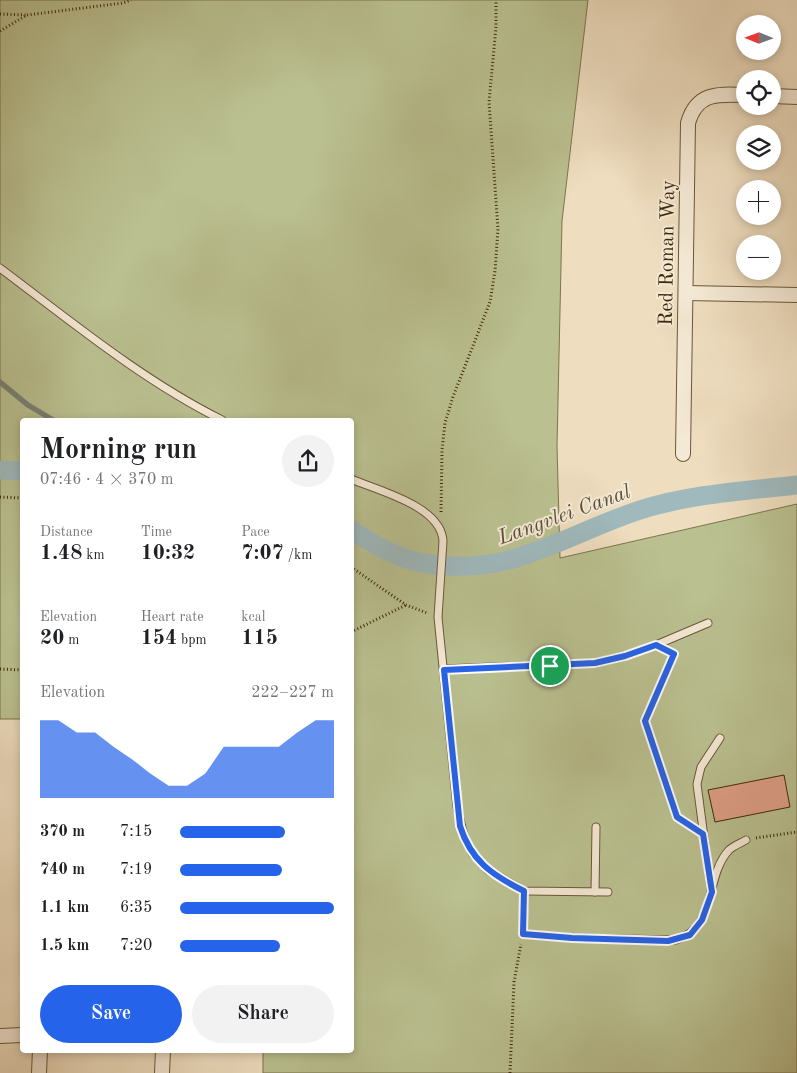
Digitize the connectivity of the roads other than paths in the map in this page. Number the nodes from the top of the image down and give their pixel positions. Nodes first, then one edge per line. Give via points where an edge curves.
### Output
1 (736, 95) edge
2 (781, 96) edge
3 (797, 96) edge
4 (0, 268) edge
5 (686, 293) junction
6 (797, 296) edge
7 (218, 418) edge
8 (683, 454) dead end
9 (354, 480) edge
10 (708, 623) dead end
11 (444, 670) junction
12 (720, 738) dead end
13 (596, 827) dead end
14 (746, 840) road end
15 (524, 891) junction
16 (595, 892) junction
17 (608, 892) dead end
18 (712, 892) junction
19 (0, 1036) edge
20 (20, 1036) edge
21 (40, 1053) edge
22 (163, 1053) edge
23 (39, 1073) edge
24 (162, 1073) edge

1 - 5 street, Red Roman Way via 707,97 696,107 688,123
2 - 3 street
4 - 7 lane via 129,364
5 - 6 street
5 - 8 street, Red Roman Way
9 - 11 lane via 420,509 434,519 441,530 438,617
10 - 11 lane via 625,656 595,663
11 - 15 lane via 457,807 465,840 488,870
12 - 18 lane via 708,754 698,777 697,798
13 - 16 lane
14 - 18 lane via 730,849
15 - 16 lane
15 - 18 lane via 523,934 676,940 695,930
16 - 17 lane
19 - 20 street
21 - 23 street
22 - 24 street

